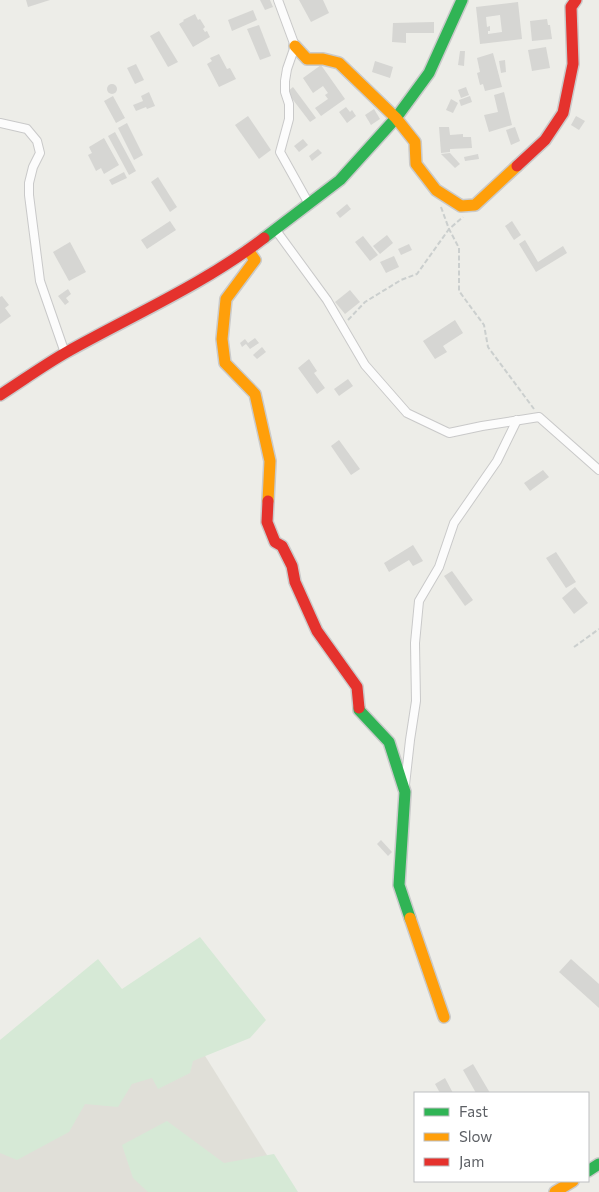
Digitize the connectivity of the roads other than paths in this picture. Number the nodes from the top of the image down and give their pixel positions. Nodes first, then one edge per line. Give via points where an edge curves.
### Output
1 (278, 0) edge
2 (462, 0) edge
3 (576, 0) edge
4 (295, 46) junction
5 (396, 118) junction
6 (0, 123) edge
7 (310, 204) junction
8 (275, 229) junction
9 (248, 250) junction
10 (65, 353) junction
11 (0, 395) edge
12 (517, 420) junction
13 (599, 470) edge
14 (404, 792) junction
15 (444, 1017) dead end
16 (571, 1182) edge
17 (555, 1192) edge

1 - 4 street
2 - 5 main road via 429,73
3 - 5 main road via 571,7 573,64 563,113 545,140 476,205 462,206 436,190 416,164 415,142
4 - 5 main road via 307,59 339,63
4 - 7 street via 285,81 289,119 280,152
5 - 7 main road via 340,180
6 - 10 street via 27,129 37,141 40,153 29,183 29,200 40,281
7 - 8 main road
8 - 9 main road
8 - 12 street via 327,300 365,365 407,413 449,433
9 - 10 main road
9 - 14 main road via 254,260 226,299 222,339 225,363 255,394 270,461 267,522 275,542 282,546 292,566 295,582 317,631 357,687 359,710 389,742
10 - 11 main road
12 - 13 street via 539,417
12 - 14 street via 497,460 454,523 440,567 419,601 415,643 416,701
14 - 15 main road via 399,885
16 - 17 main road

